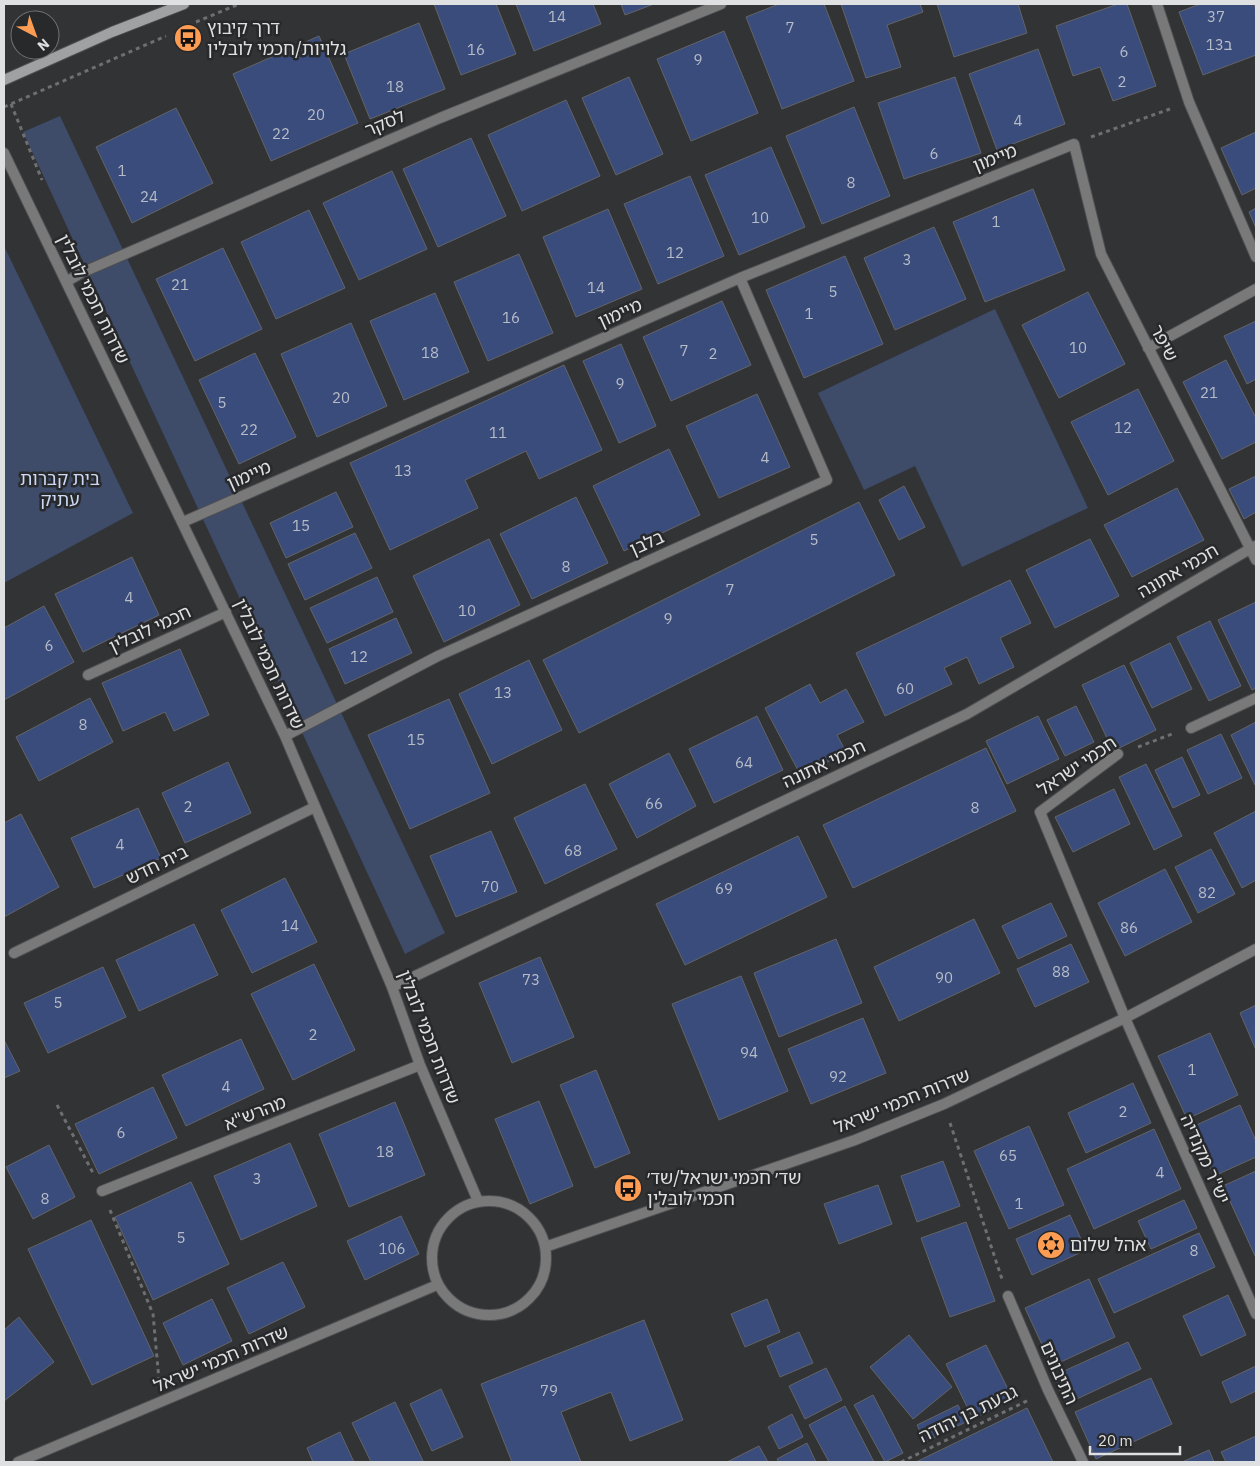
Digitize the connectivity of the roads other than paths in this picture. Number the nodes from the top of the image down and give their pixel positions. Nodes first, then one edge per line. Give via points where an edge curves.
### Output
1 (184, 4) edge
2 (721, 4) edge
3 (1157, 4) edge
4 (4, 80) edge
5 (1074, 144) joint
6 (4, 153) edge
7 (1256, 258) edge
8 (740, 278) junction
9 (66, 282) junction
10 (1256, 289) edge
11 (1148, 348) junction
12 (183, 522) junction
13 (1253, 547) edge
14 (1256, 560) edge
15 (226, 612) junction
16 (88, 675) dead end
17 (1256, 698) edge
18 (1191, 728) road end
19 (285, 736) junction
20 (1118, 754) road end
21 (315, 807) junction
22 (1256, 949) edge
23 (14, 953) dead end
24 (392, 987) junction
25 (1125, 1018) junction
26 (420, 1065) junction
27 (102, 1191) road end
28 (478, 1201) junction
29 (545, 1247) junction
30 (437, 1285) junction
31 (1008, 1296) road end
32 (1256, 1314) edge
33 (18, 1462) edge
34 (1083, 1462) edge

1 - 4 main road
2 - 9 street, לסקר via 440,118
3 - 7 street via 1189,102
5 - 8 street, מיימון
5 - 11 street, שיפר via 1101,254
6 - 9 street, שדרות חכמי לובלין
8 - 12 street, מיימון
8 - 19 street, בלבן via 828,480 438,656
9 - 12 street, שדרות חכמי לובלין
10 - 11 street
11 - 13 street, שיפר
12 - 15 street, שדרות חכמי לובלין
13 - 14 street
13 - 24 street, חכמי אתונה via 967,714
15 - 16 street, חכמי לובלין
15 - 19 street, שדרות חכמי לובלין
17 - 18 street
19 - 21 street, שדרות חכמי לובלין
20 - 25 street, חכמי ישראל via 1040,812
21 - 23 street, בית חדש
21 - 24 street, שדרות חכמי לובלין
22 - 25 street, שדרות חכמי ישראל
24 - 26 street, שדרות חכמי לובלין
25 - 29 street, שדרות חכמי ישראל via 944,1104 855,1140
25 - 32 street, יש"ר מקנדיה
26 - 27 street, מהרש"א
26 - 28 street, שדרות חכמי לובלין
28 - 29 street via 491,1200 510,1205 527,1215 539,1229
28 - 30 street via 459,1209 443,1222 433,1242 431,1257
29 - 30 street via 544,1274 536,1291 522,1305 505,1314 488,1316 468,1312 450,1302
30 - 33 street, שדרות חכמי ישראל
31 - 34 street, התיבונים

